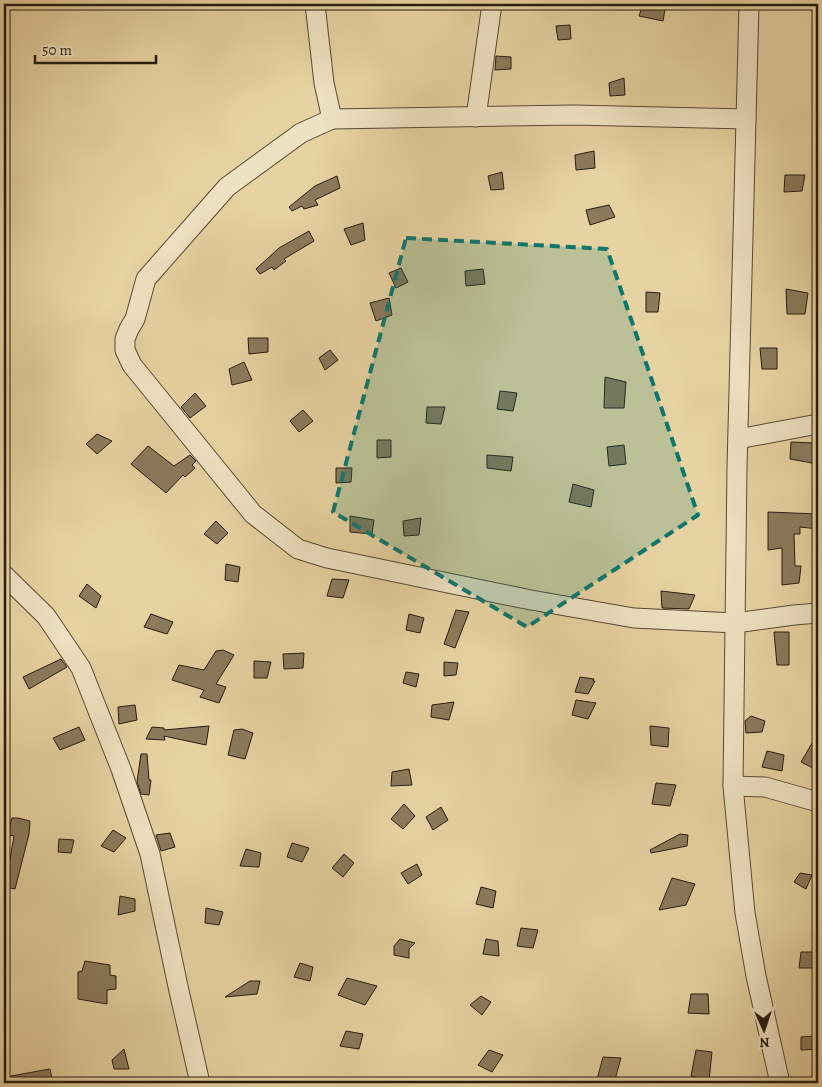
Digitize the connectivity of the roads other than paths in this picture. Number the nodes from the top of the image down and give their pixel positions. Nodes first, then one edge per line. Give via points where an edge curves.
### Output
1 (315, 4) edge
2 (492, 4) edge
3 (749, 4) edge
4 (476, 117) junction
5 (746, 118) junction
6 (332, 119) junction
7 (818, 424) edge
8 (738, 439) junction
9 (4, 575) edge
10 (818, 613) edge
11 (735, 622) junction
12 (733, 786) junction
13 (818, 802) edge
14 (200, 1083) edge
15 (780, 1083) edge

1 - 6 street via 324,84
2 - 4 street
3 - 5 street
4 - 5 street
4 - 6 street
5 - 8 street
6 - 11 street via 301,133 228,187 146,279 136,319 125,339 125,350 132,365 253,514 298,549 327,558 531,600 634,618
7 - 8 street
8 - 11 street
9 - 14 street via 46,616 81,668 121,769 150,854
10 - 11 street
11 - 12 street
12 - 13 street via 765,787
12 - 15 street via 745,913

